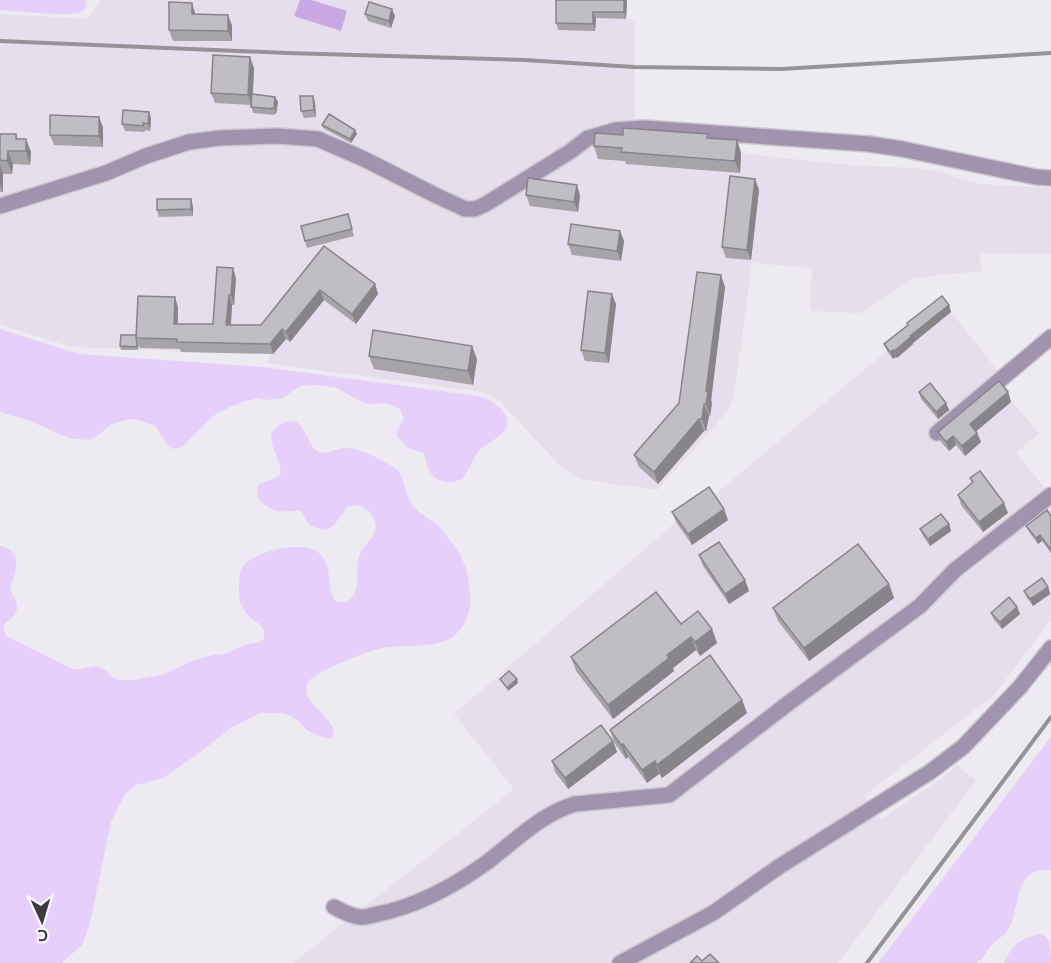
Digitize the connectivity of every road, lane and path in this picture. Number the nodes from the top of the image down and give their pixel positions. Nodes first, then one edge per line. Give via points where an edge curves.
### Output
1 (1051, 178) edge
2 (0, 206) edge
3 (1051, 337) edge
4 (937, 433) edge
5 (1051, 495) edge
6 (1051, 648) edge
7 (334, 907) dead end
8 (620, 963) edge

1 - 2 lane via 868,144 644,128 588,138 486,204 465,209 318,139 278,136 189,142
3 - 4 lane
5 - 7 lane via 955,570 920,606 669,795 561,808 447,888 395,910 361,917
6 - 8 lane via 963,747 930,772 713,913

